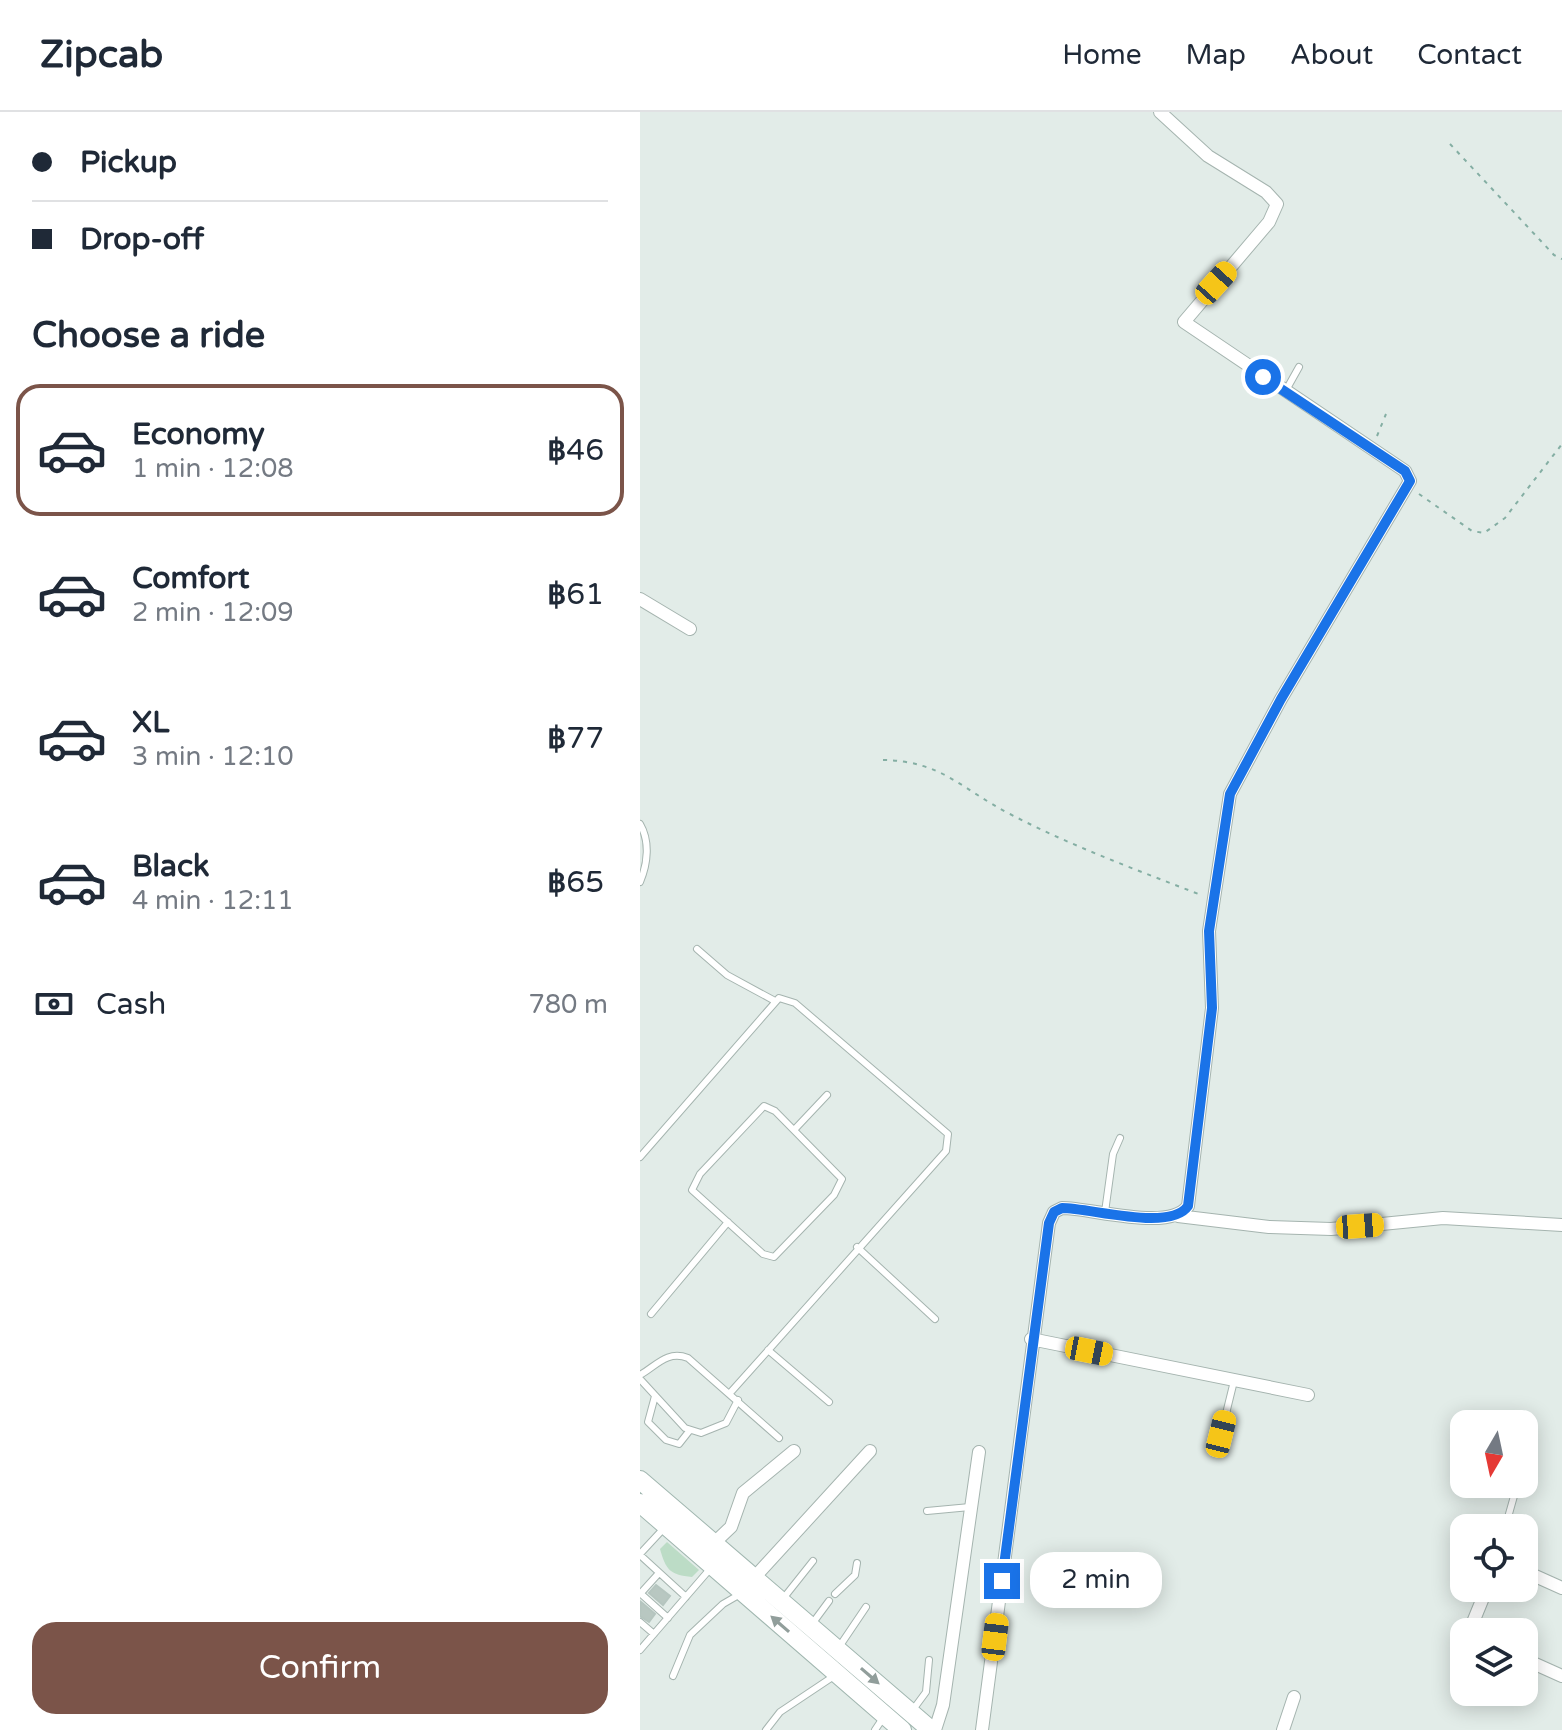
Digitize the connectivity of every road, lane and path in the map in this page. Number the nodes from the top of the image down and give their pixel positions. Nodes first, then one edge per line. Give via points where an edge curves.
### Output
1 (1160, 112) edge
2 (1450, 144) dead end
3 (1562, 259) edge
4 (1299, 367) dead end
5 (1285, 392) junction
6 (1386, 414) dead end
7 (1562, 444) edge
8 (1375, 453) junction
9 (1408, 487) junction
10 (640, 599) edge
11 (690, 629) dead end
12 (883, 760) dead end
13 (640, 824) edge
14 (640, 882) edge
15 (1213, 900) junction
16 (697, 949) dead end
17 (775, 1001) junction
18 (827, 1095) dead end
19 (794, 1130) junction
20 (1120, 1138) dead end
21 (640, 1157) edge
22 (1105, 1212) junction
23 (1178, 1216) junction
24 (728, 1222) junction
25 (1562, 1225) edge
26 (857, 1247) junction
27 (651, 1314) dead end
28 (935, 1319) dead end
29 (1031, 1339) junction
30 (768, 1350) junction
31 (640, 1377) edge
32 (1234, 1381) junction
33 (730, 1393) junction
34 (1308, 1395) dead end
35 (655, 1396) junction
36 (738, 1400) junction
37 (829, 1402) dead end
38 (690, 1430) junction
39 (1221, 1434) dead end
40 (779, 1438) dead end
41 (794, 1451) dead end
42 (870, 1451) dead end
43 (979, 1452) dead end
44 (640, 1480) edge
45 (640, 1503) edge
46 (970, 1507) junction
47 (927, 1511) dead end
48 (666, 1526) junction
49 (713, 1544) junction
50 (640, 1555) edge
51 (813, 1561) dead end
52 (857, 1563) dead end
53 (713, 1566) junction
54 (659, 1573) junction
55 (1538, 1577) edge
56 (748, 1586) junction
57 (1562, 1588) edge
58 (640, 1594) edge
59 (835, 1594) dead end
60 (686, 1597) junction
61 (829, 1601) dead end
62 (780, 1602) junction
63 (866, 1607) dead end
64 (668, 1618) junction
65 (640, 1622) edge
66 (811, 1626) junction
67 (654, 1634) junction
68 (838, 1648) junction
69 (640, 1650) edge
70 (929, 1660) dead end
71 (1538, 1665) edge
72 (837, 1674) junction
73 (673, 1676) dead end
74 (1562, 1676) edge
75 (1294, 1697) dead end
76 (911, 1712) junction
77 (880, 1723) edge
78 (766, 1730) edge
79 (902, 1730) edge
80 (933, 1730) edge
81 (982, 1730) edge
82 (1283, 1730) edge

1 - 5 street via 1183,136 1277,204 1269,222 1184,322
2 - 3 path
4 - 5 lane
5 - 8 street
6 - 8 path
7 - 9 path via 1505,518 1484,533 1472,531
8 - 9 street via 1405,471
9 - 15 street via 1239,775 1225,813
10 - 11 street
12 - 15 path via 933,767 1009,814
13 - 14 lane via 647,854
15 - 23 street via 1208,1044 1190,1199
16 - 17 lane via 727,975
17 - 21 lane
17 - 26 lane via 795,1003 948,1134 946,1151
18 - 19 lane
19 - 24 lane via 769,1107 760,1107 693,1182 692,1190
19 - 24 lane via 839,1173 841,1186 774,1257 763,1254
20 - 22 lane
22 - 23 street
22 - 29 street via 1054,1212
23 - 25 street via 1331,1229 1443,1218
24 - 27 lane
26 - 28 lane
26 - 30 lane
29 - 32 street
29 - 81 street
30 - 33 lane
30 - 37 lane
31 - 33 lane via 663,1358 680,1355
31 - 35 lane
32 - 34 street
32 - 39 lane
33 - 36 lane
35 - 38 lane
35 - 38 lane via 648,1422 666,1440 679,1444
36 - 38 lane via 720,1427 701,1433
36 - 40 lane
41 - 49 street via 743,1493 731,1527
42 - 56 street
43 - 46 street
44 - 49 main road
45 - 48 main road
46 - 47 lane
46 - 80 street via 943,1705
48 - 50 lane
48 - 53 main road
49 - 56 main road
50 - 54 lane
51 - 62 lane
52 - 59 lane via 855,1575
53 - 56 main road
53 - 60 lane
54 - 58 lane
54 - 60 lane
55 - 57 street
56 - 62 main road
72 -> 56 main road
56 - 73 lane via 690,1635
58 - 64 lane
60 - 64 lane
61 - 66 lane
62 - 66 main road
63 - 68 lane
64 - 67 lane
65 - 67 lane
66 - 68 main road
67 - 69 lane
68 -> 76 main road
70 - 76 lane via 926,1692
71 - 74 street
72 - 77 main road
72 - 78 lane via 780,1712
75 - 82 street
76 - 80 main road
77 - 79 main road

